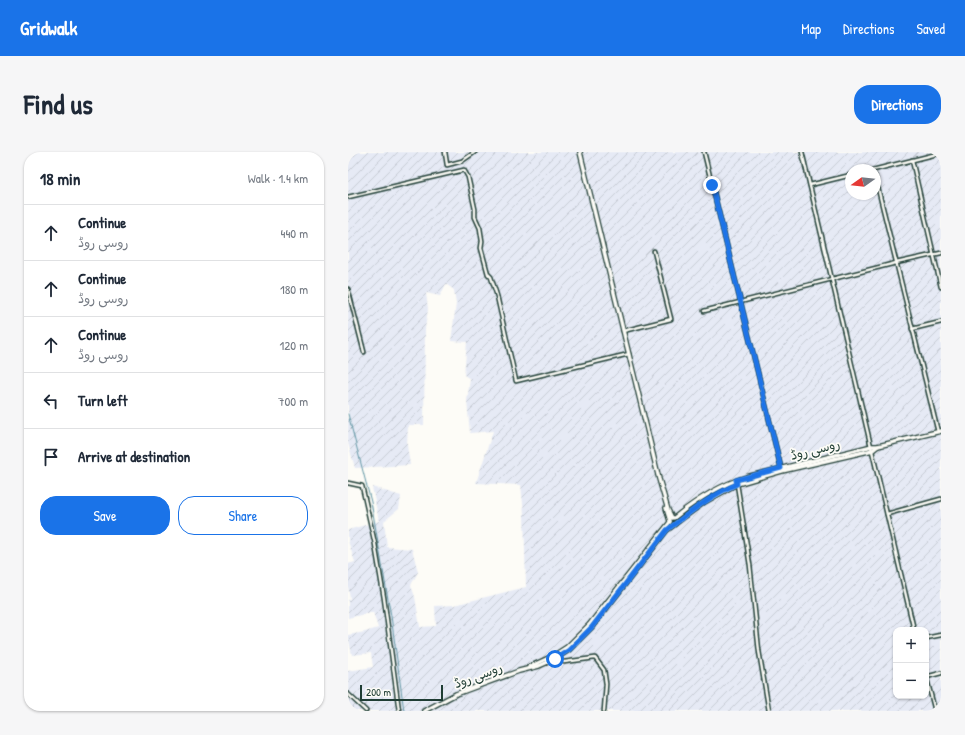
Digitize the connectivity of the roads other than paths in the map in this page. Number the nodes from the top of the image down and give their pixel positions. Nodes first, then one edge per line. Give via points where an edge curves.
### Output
1 (445, 152) edge
2 (474, 152) edge
3 (580, 152) edge
4 (704, 152) edge
5 (802, 152) edge
6 (941, 153) edge
7 (912, 160) junction
8 (881, 168) edge
9 (845, 176) edge
10 (810, 185) junction
11 (348, 197) edge
12 (881, 200) edge
13 (654, 251) dead end
14 (941, 253) edge
15 (934, 255) junction
16 (896, 263) junction
17 (832, 279) junction
18 (941, 287) edge
19 (348, 289) edge
20 (740, 302) junction
21 (704, 311) dead end
22 (941, 322) edge
23 (912, 329) junction
24 (623, 331) junction
25 (364, 352) dead end
26 (629, 354) junction
27 (940, 432) edge
28 (872, 448) junction
29 (781, 468) junction
30 (737, 482) junction
31 (348, 483) edge
32 (941, 499) edge
33 (887, 514) junction
34 (672, 520) junction
35 (676, 524) junction
36 (913, 627) edge
37 (941, 635) edge
38 (929, 637) edge
39 (555, 659) junction
40 (519, 671) junction
41 (941, 673) edge
42 (929, 675) edge
43 (929, 688) edge
44 (348, 694) edge
45 (366, 711) edge
46 (399, 711) edge
47 (424, 711) edge
48 (604, 711) edge
49 (769, 711) edge
50 (935, 711) edge

1 - 2 street via 447,165 462,162
3 - 24 main road
4 - 20 street
5 - 10 street
6 - 7 street
7 - 8 street
7 - 15 street
9 - 10 street
10 - 17 street
11 - 26 street via 464,170 468,177 475,217 481,234 481,248 497,296 516,380
12 - 16 street
13 - 24 street via 671,319
14 - 15 street
15 - 16 street
15 - 18 street
16 - 17 street
16 - 23 street
17 - 20 street
17 - 28 street
19 - 25 street
20 - 21 street
20 - 29 street
22 - 23 street
23 - 27 street
24 - 26 main road
26 - 34 main road via 659,479
27 - 28 main road, روسی روڈ
28 - 29 main road, روسی روڈ
28 - 30 main road, روسی روڈ
28 - 33 street
29 - 30 main road, روسی روڈ
30 - 34 main road, روسی روڈ via 703,497
30 - 35 main road, روسی روڈ
30 - 49 street
31 - 46 street via 362,486 375,544
32 - 33 street
33 - 36 street
34 - 35 main road via 672,524
34 - 40 main road, روسی روڈ via 576,639 553,656
35 - 39 main road, روسی روڈ via 667,530 592,627 569,650
37 - 38 street
39 - 40 main road, روسی روڈ
39 - 48 street via 564,662 595,658 604,670
40 - 47 main road, روسی روڈ via 456,694
41 - 42 street
43 - 50 street
44 - 45 street

